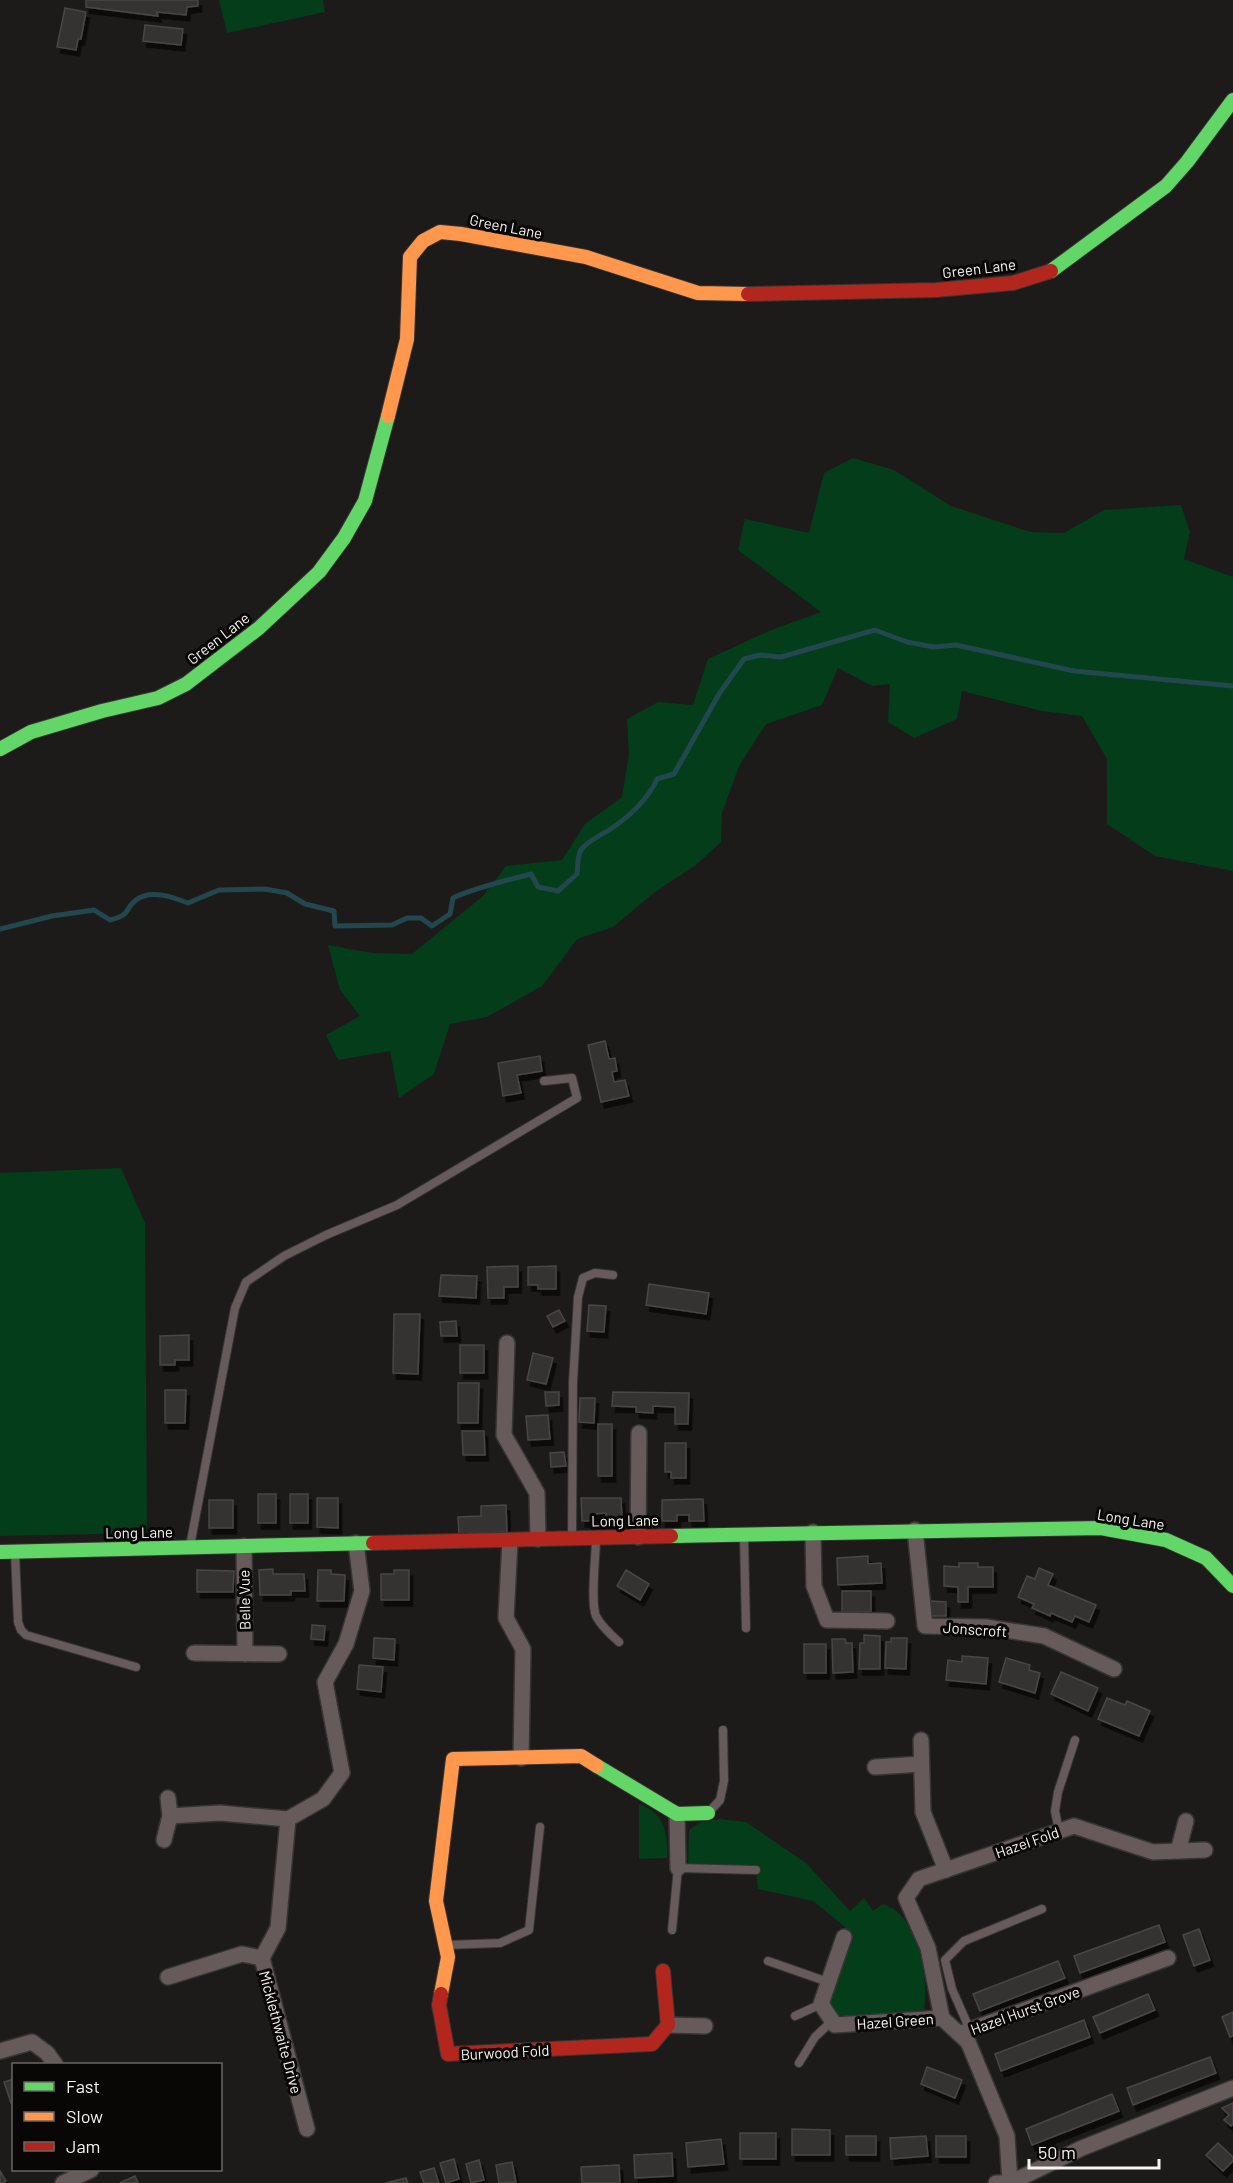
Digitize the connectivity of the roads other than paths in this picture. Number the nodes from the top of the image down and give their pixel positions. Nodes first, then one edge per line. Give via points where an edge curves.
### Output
1 (1233, 100) edge
2 (0, 749) edge
3 (544, 1081) dead end
4 (613, 1275) dead end
5 (507, 1343) dead end
6 (639, 1432) dead end
7 (915, 1530) junction
8 (813, 1532) junction
9 (743, 1534) junction
10 (638, 1537) junction
11 (572, 1538) junction
12 (597, 1538) junction
13 (538, 1539) junction
14 (510, 1541) junction
15 (356, 1543) junction
16 (244, 1546) junction
17 (190, 1547) junction
18 (15, 1551) junction
19 (0, 1552) edge
20 (1233, 1586) edge
21 (887, 1621) dead end
22 (746, 1628) dead end
23 (619, 1641) dead end
24 (194, 1653) dead end
25 (244, 1654) junction
26 (279, 1654) dead end
27 (136, 1667) dead end
28 (1114, 1669) dead end
29 (723, 1730) dead end
30 (921, 1740) dead end
31 (1075, 1740) dead end
32 (521, 1758) junction
33 (921, 1764) junction
34 (874, 1767) dead end
35 (168, 1797) dead end
36 (708, 1813) joint
37 (677, 1814) junction
38 (170, 1816) junction
39 (288, 1820) junction
40 (1186, 1821) dead end
41 (540, 1827) dead end
42 (1059, 1831) junction
43 (164, 1840) dead end
44 (1205, 1850) dead end
45 (1178, 1851) junction
46 (678, 1868) junction
47 (756, 1870) dead end
48 (946, 1870) junction
49 (1042, 1910) dead end
50 (672, 1930) dead end
51 (844, 1937) dead end
52 (446, 1945) junction
53 (262, 1958) junction
54 (1168, 1958) dead end
55 (768, 1961) dead end
56 (663, 1971) dead end
57 (168, 1977) dead end
58 (828, 1982) junction
59 (821, 2004) junction
60 (795, 2016) dead end
61 (942, 2018) junction
62 (832, 2020) junction
63 (668, 2025) junction
64 (705, 2026) dead end
65 (969, 2036) junction
66 (0, 2051) edge
67 (54, 2063) edge
68 (799, 2063) dead end
69 (1233, 2088) edge
70 (307, 2129) dead end
71 (87, 2171) edge
72 (63, 2183) edge
73 (996, 2183) edge
74 (1010, 2183) edge

1 - 2 street, Green Lane via 1166,186 1048,272 1013,283 936,290 698,293 586,257 440,232 423,241 410,257 406,339 365,501 319,572 259,628 186,684 158,698 31,732
3 - 17 lane via 572,1078 577,1098 397,1206 326,1235 246,1282 235,1308
4 - 11 lane via 595,1273 584,1278 578,1297
5 - 13 street via 504,1435 537,1493
6 - 10 street
7 - 8 street, Long Lane
7 - 20 street, Long Lane via 1101,1528 1166,1540 1206,1558
7 - 28 street, Jonscroft via 925,1626 986,1627 1044,1636
8 - 9 street, Long Lane
8 - 21 street via 814,1586 827,1620
9 - 10 street, Long Lane
9 - 22 lane
10 - 12 street, Long Lane
11 - 12 street, Long Lane
11 - 13 street, Long Lane
12 - 23 lane via 596,1615
13 - 14 street, Long Lane
14 - 15 street, Long Lane
14 - 32 street via 506,1618 523,1649
15 - 16 street, Long Lane
15 - 39 street via 362,1591 346,1644 325,1682 342,1773 323,1799
16 - 17 street, Long Lane
16 - 25 street, Belle Vue
17 - 18 street, Long Lane
18 - 19 street, Long Lane
18 - 27 lane via 18,1622 26,1635
24 - 25 street
25 - 26 street
29 - 36 lane via 724,1780 720,1800
30 - 33 street
31 - 42 lane via 1058,1792 1055,1811
32 - 37 street, Burwood Fold via 581,1756
32 - 52 street, Burwood Fold via 453,1759 436,1901
33 - 34 street
33 - 48 street via 923,1812
35 - 38 street
36 - 37 street
37 - 46 street
38 - 39 street via 220,1813
38 - 43 street
39 - 53 street, Micklethwaite Drive via 278,1928
40 - 45 street
41 - 52 lane via 530,1930 500,1942
42 - 45 street, Hazel Fold via 1074,1826 1153,1852
42 - 48 street, Hazel Fold
44 - 45 street, Hazel Fold
46 - 47 lane
46 - 50 lane
48 - 61 street, Hazel Fold via 919,1879 906,1898 928,1948
49 - 65 lane via 964,1941 945,1960
51 - 58 street
52 - 63 street, Burwood Fold via 448,1958 439,2005 448,2054 652,2044
53 - 57 street via 242,1954
53 - 70 street, Micklethwaite Drive
54 - 65 street, Hazel Hurst Grove
55 - 58 lane
56 - 63 street
58 - 59 street
59 - 60 lane
59 - 62 street
61 - 62 street, Hazel Green via 835,2025
61 - 65 street
62 - 68 lane via 815,2037
63 - 64 street
65 - 74 street, Hazel Hurst Grove via 1007,2136
66 - 67 street via 32,2042
69 - 74 street via 1082,2148
71 - 72 street
73 - 74 street

